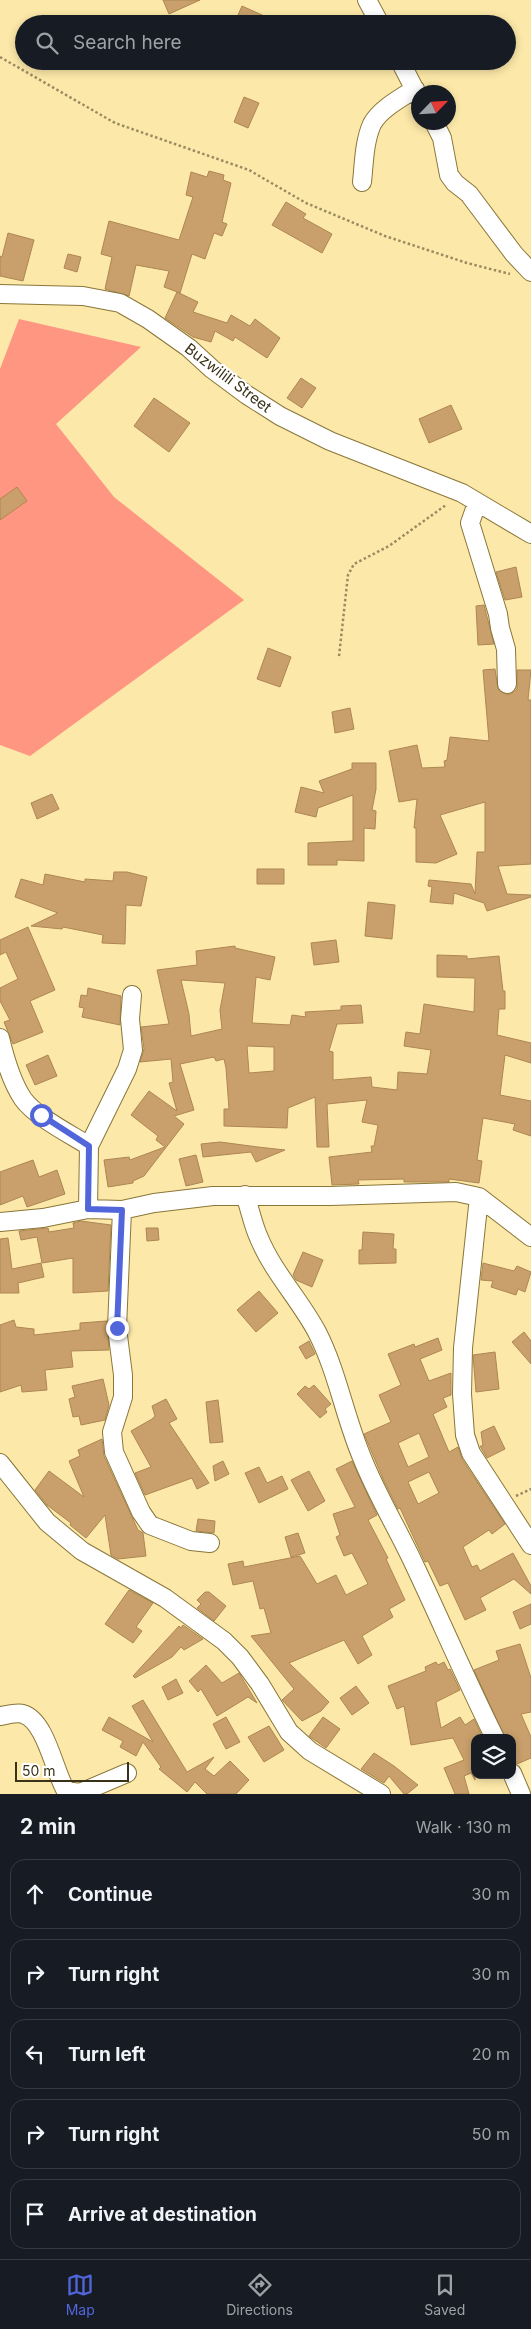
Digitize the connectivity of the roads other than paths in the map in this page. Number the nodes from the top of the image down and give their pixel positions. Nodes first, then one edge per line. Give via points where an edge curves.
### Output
1 (367, 0) edge
2 (375, 15) edge
3 (405, 70) edge
4 (413, 85) edge
5 (411, 95) edge
6 (438, 130) edge
7 (362, 182) dead end
8 (531, 272) edge
9 (0, 294) edge
10 (477, 503) junction
11 (531, 534) edge
12 (507, 684) dead end
13 (132, 995) dead end
14 (0, 1038) edge
15 (89, 1146) junction
16 (246, 1195) junction
17 (479, 1197) junction
18 (88, 1209) junction
19 (122, 1210) junction
20 (0, 1222) edge
21 (531, 1237) edge
22 (0, 1463) edge
23 (210, 1544) dead end
24 (531, 1545) edge
25 (0, 1716) edge
26 (493, 1734) edge
27 (127, 1773) dead end
28 (515, 1779) edge
29 (381, 1794) edge
30 (521, 1794) edge

1 - 2 street
3 - 4 street
5 - 7 street via 390,106 373,123 366,145
6 - 8 street via 449,175 469,194
9 - 10 street, Buzwilili Street via 83,296 120,302 189,348 219,374 280,416 330,441
10 - 11 street, Buzwilili Street
10 - 12 street via 470,524 506,648
13 - 15 street via 131,1060
14 - 15 street via 13,1081 24,1101
15 - 18 street
16 - 17 street via 456,1192
16 - 19 street via 154,1203
16 - 26 street via 259,1238 316,1332 370,1477
17 - 21 street
17 - 24 street via 463,1348 463,1422 471,1453
18 - 19 street
18 - 20 street
19 - 23 street via 117,1328 123,1397 112,1432 114,1452 150,1525 191,1542
22 - 29 street via 47,1522 82,1551 165,1598 224,1641 260,1684 289,1732 310,1751
25 - 27 street via 23,1714 36,1721 66,1791 80,1793
28 - 30 street

